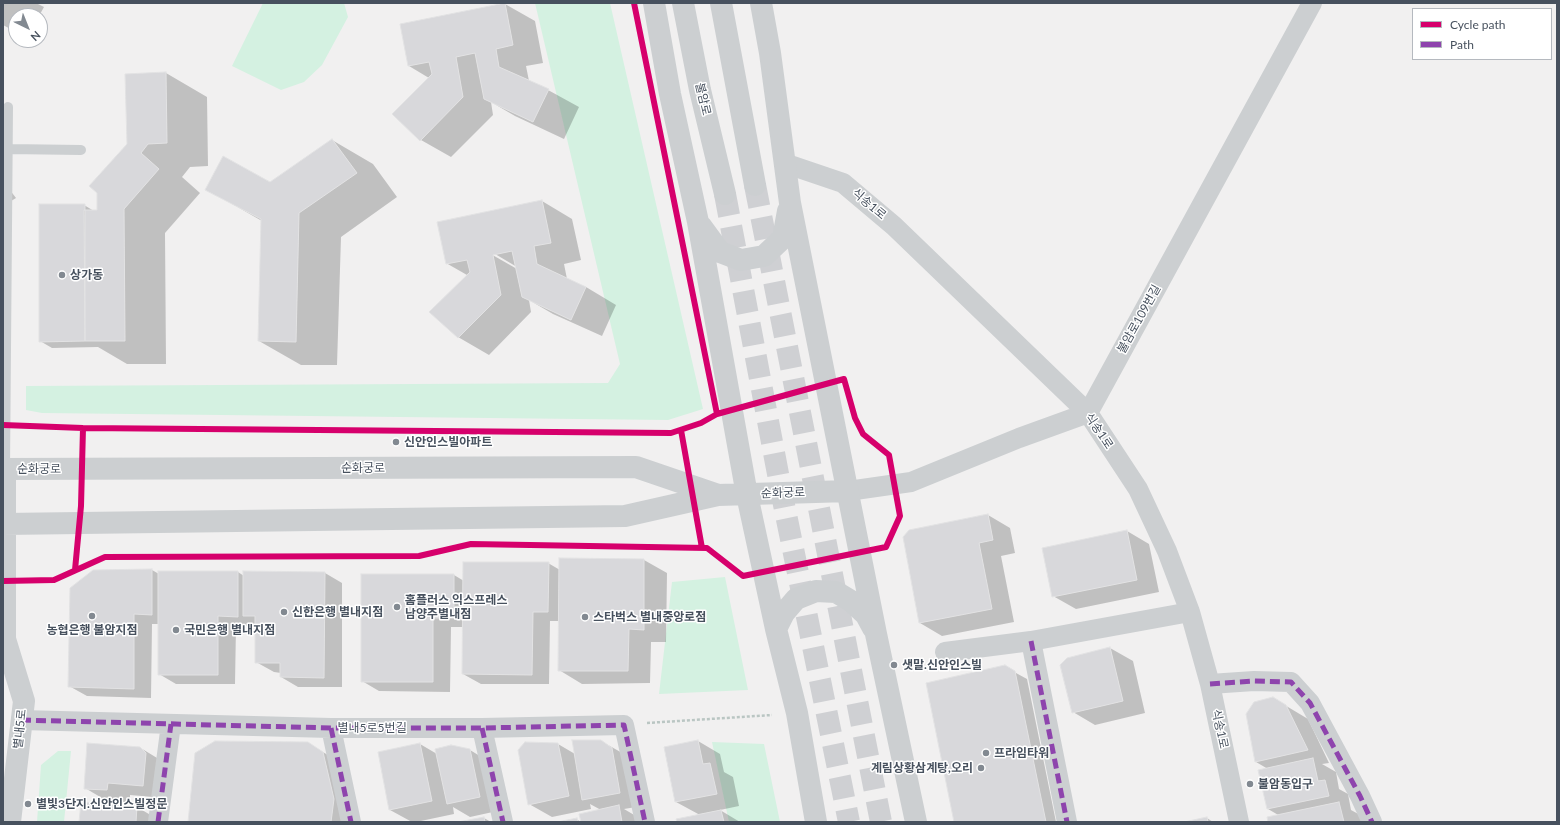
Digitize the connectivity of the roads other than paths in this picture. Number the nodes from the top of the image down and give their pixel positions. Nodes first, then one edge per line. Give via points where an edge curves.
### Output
1 (654, 3) edge
2 (683, 3) edge
3 (721, 3) edge
4 (761, 3) edge
5 (1312, 3) edge
6 (8, 107) dead end
7 (8, 149) junction
8 (81, 150) dead end
9 (784, 163) junction
10 (755, 185) tunnel mouth
11 (725, 194) tunnel mouth
12 (790, 203) junction
13 (698, 222) junction
14 (1088, 413) junction
15 (4, 469) edge
16 (848, 491) junction
17 (718, 495) junction
18 (747, 495) junction
19 (4, 524) edge
20 (1190, 612) junction
21 (776, 629) junction
22 (876, 634) junction
23 (1031, 641) junction
24 (4, 642) edge
25 (945, 652) dead end
26 (1210, 684) junction
27 (21, 720) junction
28 (171, 724) junction
29 (331, 728) junction
30 (482, 728) junction
31 (10, 822) edge
32 (158, 822) edge
33 (351, 822) edge
34 (503, 822) edge
35 (645, 822) edge
36 (816, 822) edge
37 (916, 822) edge
38 (1067, 822) edge
39 (1239, 822) edge
40 (1372, 822) edge

1 - 13 street via 670,94
2 - 11 street, 불암로 via 700,90
3 - 10 street
4 - 9 street
5 - 14 street, 불암로109번길
6 - 7 lane
7 - 8 lane
7 - 15 lane
9 - 12 street
9 - 14 street, 식송1로 via 843,183 894,226
12 - 13 street via 783,238 764,256 741,260 720,252
12 - 16 street
13 - 18 street
14 - 16 street via 911,482
14 - 20 street, 식송1로 via 1138,489 1168,551
15 - 17 street, 순화궁로 via 636,467
15 - 19 street, 별내5로
16 - 18 street, 순화궁로
16 - 22 street
17 - 18 street, 순화궁로
17 - 19 street, 순화궁로 via 625,516
18 - 21 street
19 - 24 street, 별내5로
20 - 23 street
20 - 26 street, 식송1로
21 - 22 street via 784,613 796,599 816,591 836,592 866,615
21 - 36 street via 797,713
22 - 37 street
23 - 25 street
23 - 38 street
24 - 27 street, 별내5로 via 24,701
26 - 39 street, 식송1로
26 - 40 street via 1291,682 1310,703
27 - 28 street, 별내5로5번길
27 - 31 street, 별내5로
28 - 29 street, 별내5로5번길
28 - 32 street
29 - 30 street, 별내5로5번길
29 - 33 street
30 - 34 street
30 - 35 street, 별내5로5번길 via 624,725

